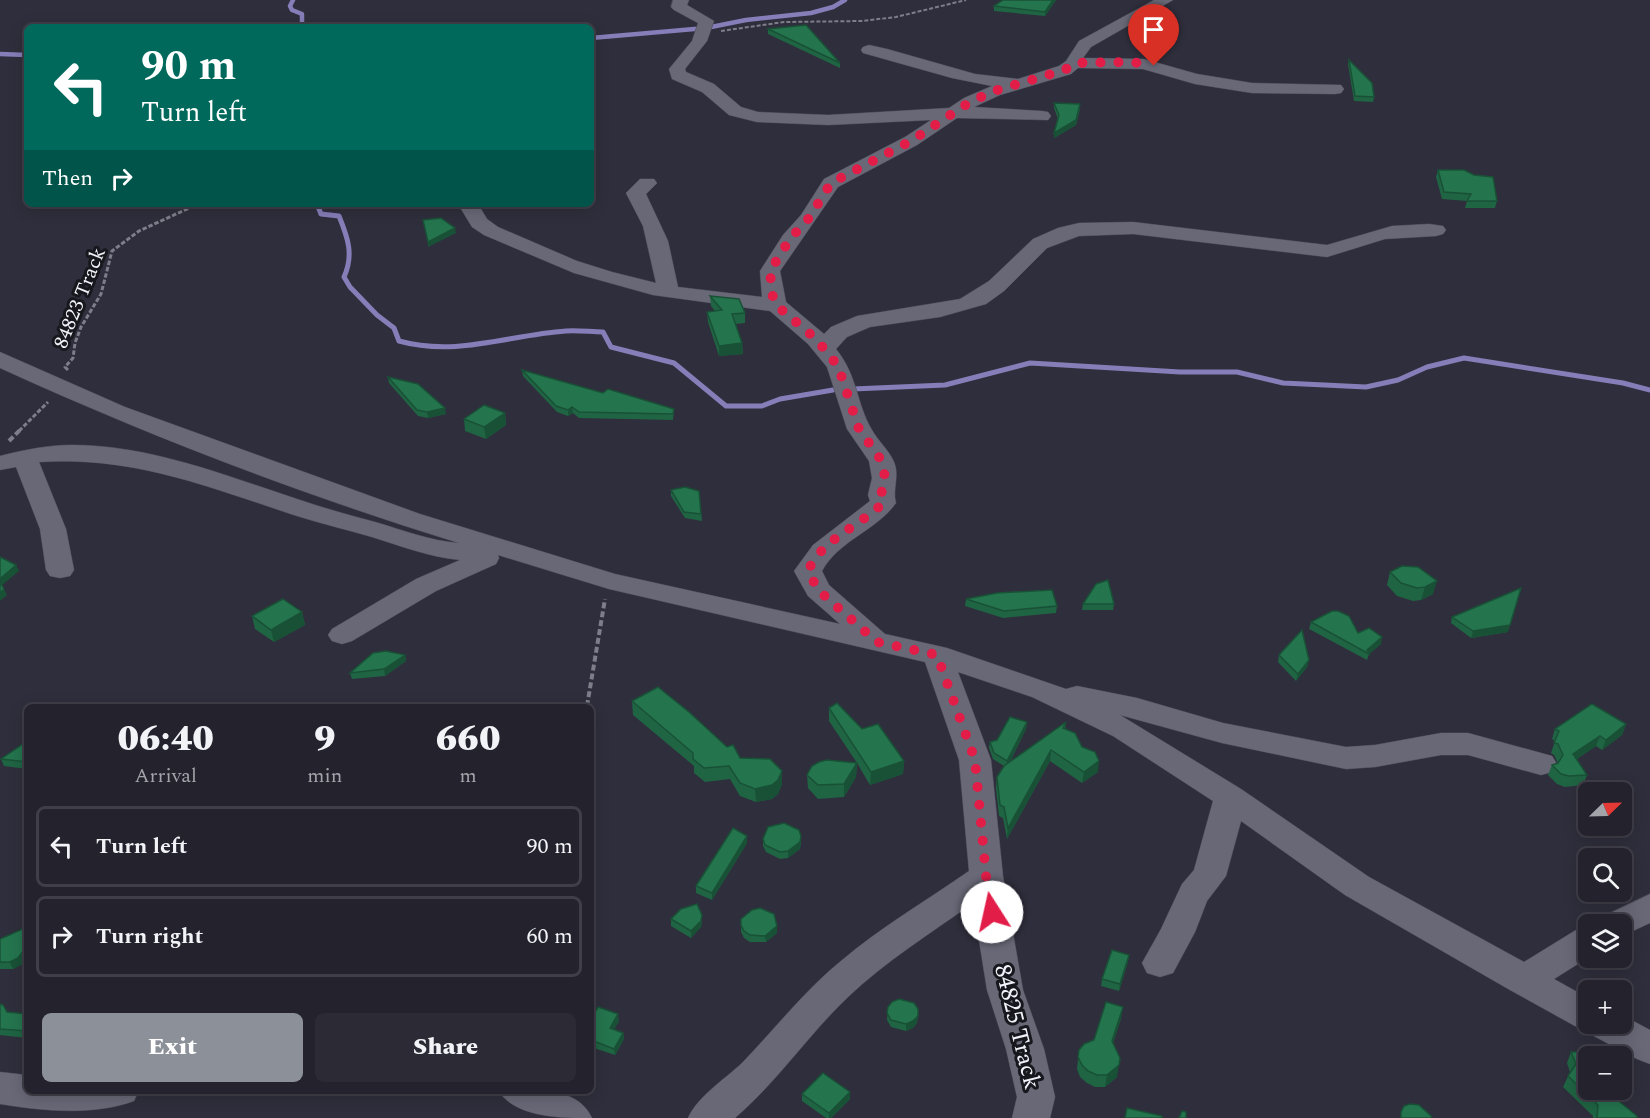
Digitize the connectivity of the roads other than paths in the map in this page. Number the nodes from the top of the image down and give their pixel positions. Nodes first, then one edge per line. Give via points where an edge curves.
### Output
1 (681, 0) edge
2 (1166, 0) edge
3 (869, 50) dead end
4 (1074, 63) junction
5 (1028, 82) junction
6 (1335, 89) dead end
7 (954, 112) junction
8 (1042, 116) dead end
9 (647, 183) dead end
10 (470, 207) edge
11 (1436, 230) dead end
12 (668, 291) junction
13 (776, 305) junction
14 (825, 349) junction
15 (0, 359) edge
16 (11, 454) edge
17 (525, 555) junction
18 (486, 558) junction
19 (60, 570) dead end
20 (342, 635) dead end
21 (877, 642) junction
22 (937, 655) junction
23 (1043, 690) junction
24 (1541, 764) dead end
25 (1230, 797) junction
26 (986, 876) junction
27 (1650, 907) edge
28 (1632, 917) edge
29 (1578, 946) edge
30 (1160, 963) dead end
31 (1523, 980) junction
32 (1578, 1010) edge
33 (1624, 1034) edge
34 (1650, 1048) edge
35 (0, 1088) edge
36 (24, 1091) edge
37 (525, 1094) edge
38 (573, 1118) edge
39 (707, 1118) edge
40 (1030, 1118) edge

1 - 7 street via 679,8 706,21 697,46 677,69 678,75 708,88 735,111 775,119 828,120
2 - 4 street via 1085,44
3 - 5 street via 962,77
4 - 5 street via 1065,70
4 - 6 street via 1144,64 1195,79 1252,88
5 - 7 street via 994,91
7 - 8 street
7 - 13 street via 911,141 831,183 770,271
9 - 12 street via 636,194 658,241
10 - 12 street via 479,223 542,254 581,270
11 - 14 street via 1376,235 1345,249 1327,251 1125,227 1086,228 1031,250 984,297 955,308 850,326 837,333
12 - 13 street
13 - 14 street
14 - 21 street via 838,366 859,429 881,460 885,477 883,503 814,557 808,571 818,590
15 - 17 street via 117,412 249,462 411,520
16 - 18 street via 74,452 157,465 221,480 424,545 469,551
16 - 19 street via 53,529
17 - 18 street
17 - 21 street via 609,581
18 - 20 street via 426,585
21 - 22 street
22 - 23 street
22 - 26 street, 84825 Track via 975,760
23 - 24 street via 1137,708 1222,733 1346,758 1441,744 1468,744
23 - 25 street via 1124,729
25 - 30 street via 1209,876 1194,893
25 - 31 street via 1357,886
26 - 39 street via 876,951 843,980 730,1101
26 - 40 street, 84825 Track via 1005,990 1036,1097
27 - 28 street
29 - 31 street
31 - 32 street
33 - 34 street
35 - 36 street
37 - 38 street

